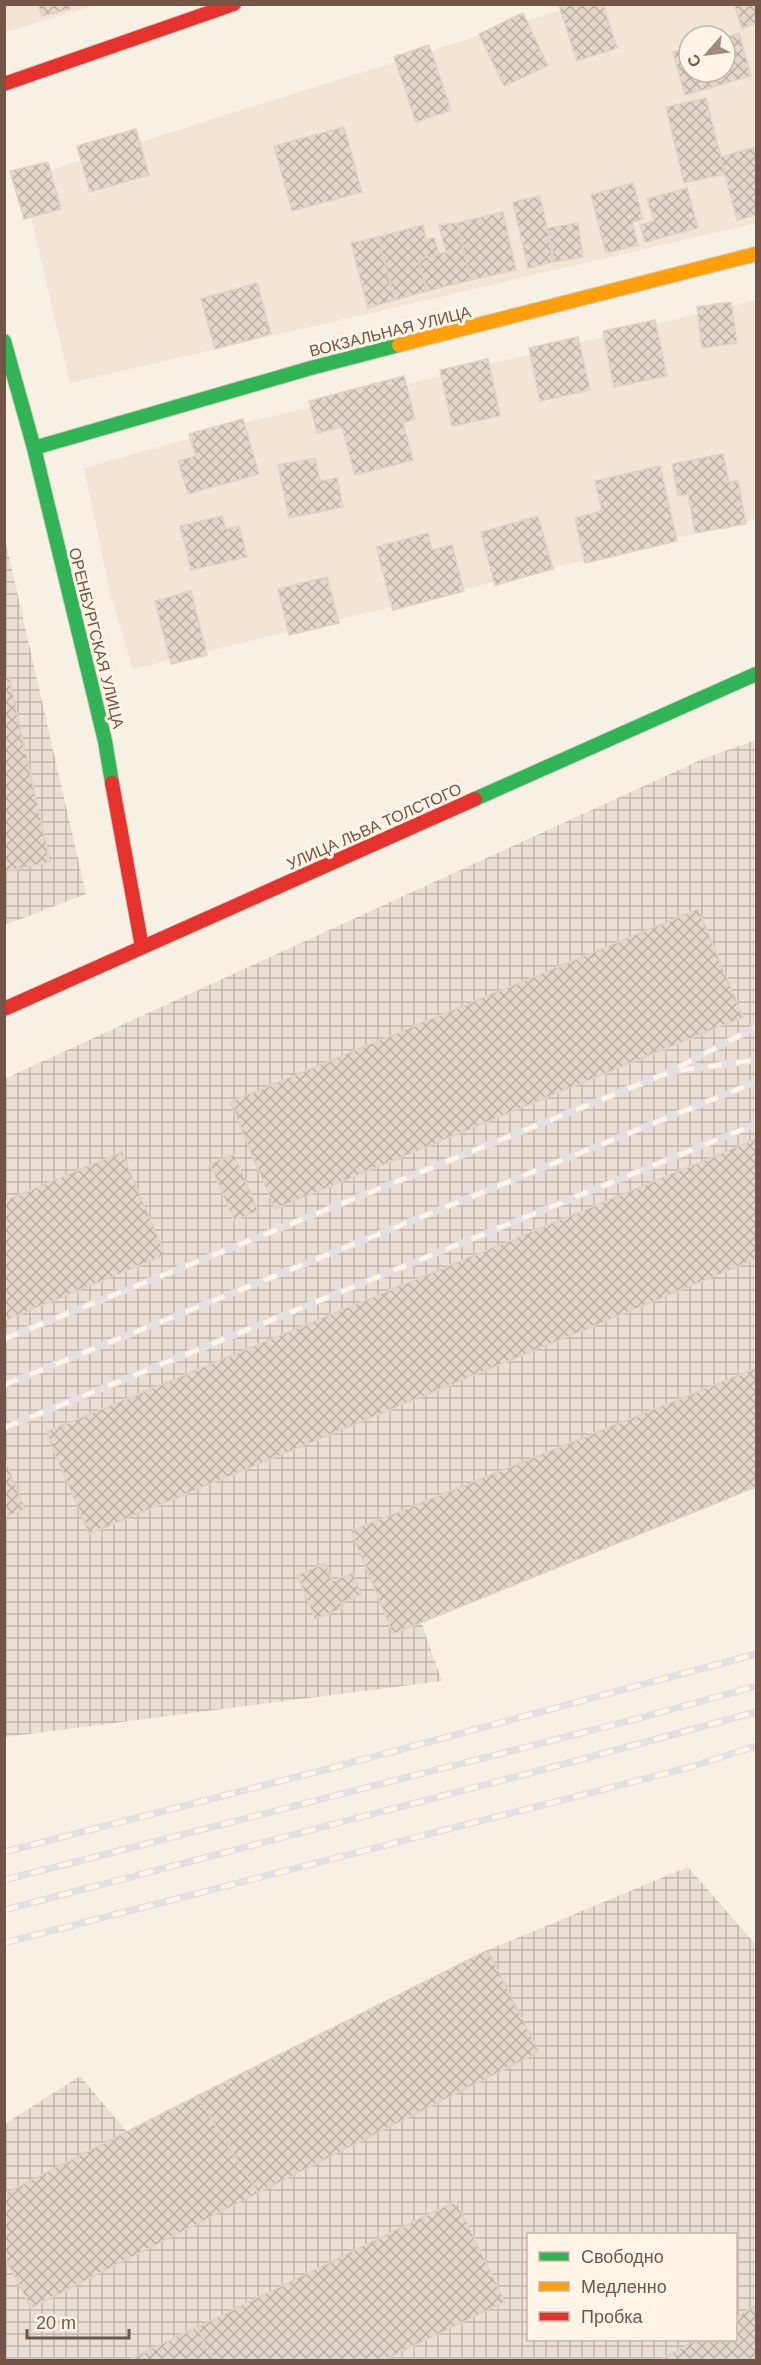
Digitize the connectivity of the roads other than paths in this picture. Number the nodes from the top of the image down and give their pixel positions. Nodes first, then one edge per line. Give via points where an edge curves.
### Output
1 (234, 4) edge
2 (4, 84) edge
3 (756, 254) edge
4 (4, 341) edge
5 (34, 448) junction
6 (756, 674) edge
7 (142, 947) junction
8 (4, 1009) edge

1 - 2 street
3 - 5 street, ВОКЗАЛЬНАЯ УЛИЦА via 311,368
4 - 5 street, ОРЕНБУРГСКАЯ УЛИЦА
5 - 7 street, ОРЕНБУРГСКАЯ УЛИЦА via 105,741
6 - 7 street, УЛИЦА ЛЬВА ТОЛСТОГО
7 - 8 street, УЛИЦА ЛЬВА ТОЛСТОГО

